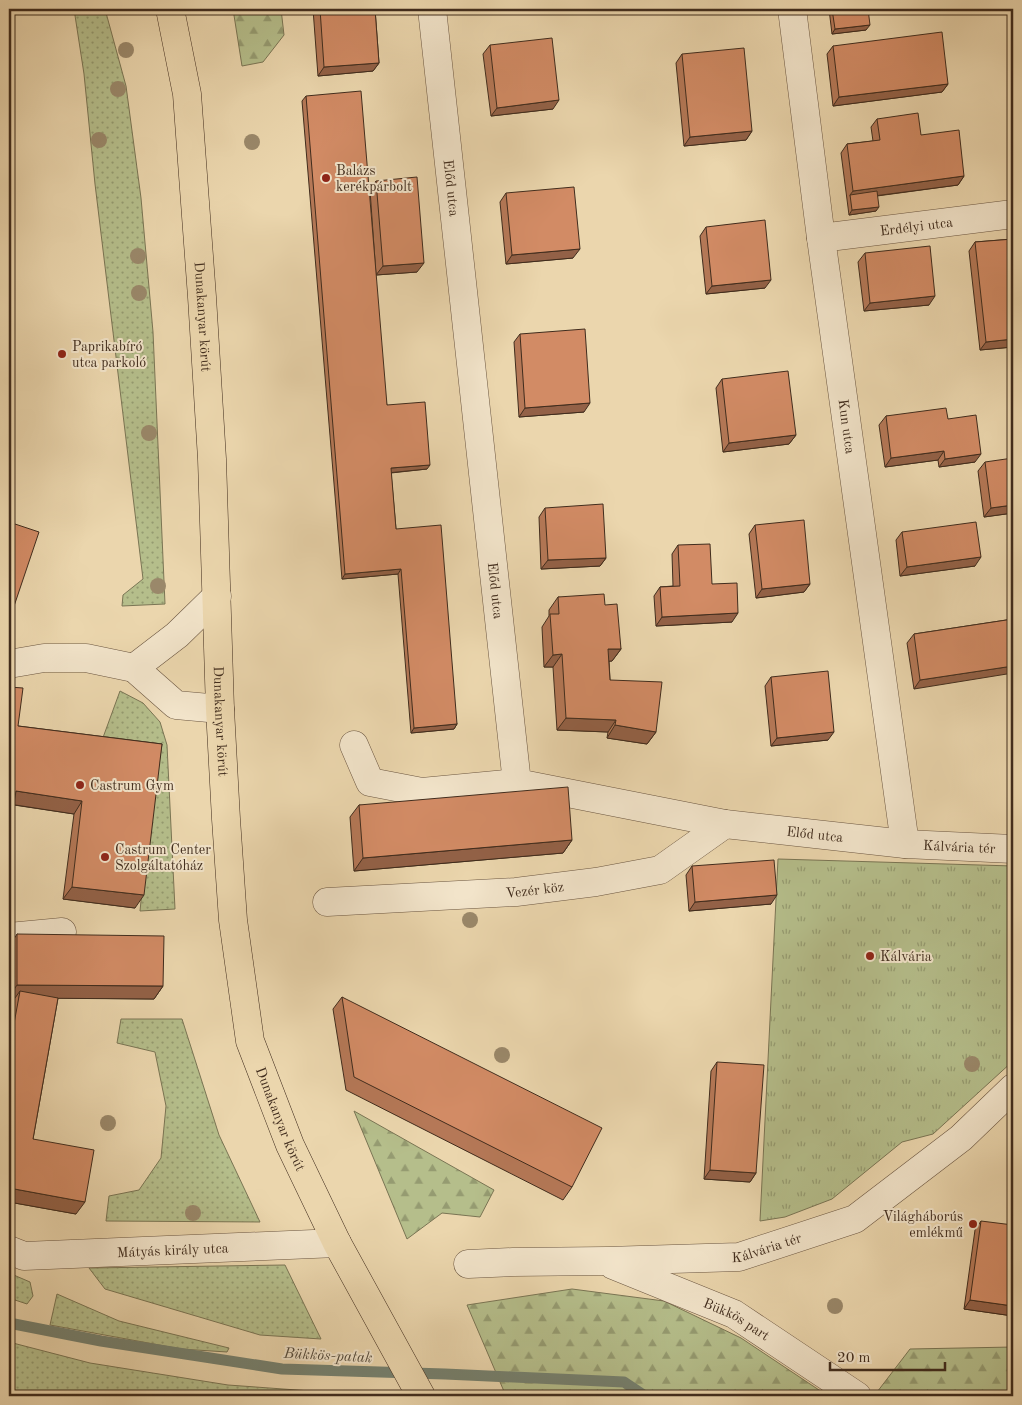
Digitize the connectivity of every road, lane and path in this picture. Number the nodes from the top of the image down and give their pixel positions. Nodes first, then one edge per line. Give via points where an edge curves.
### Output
1 (170, 9) edge
2 (432, 9) edge
3 (792, 9) edge
4 (1013, 214) edge
5 (821, 238) junction
6 (217, 596) junction
7 (9, 664) edge
8 (134, 668) junction
9 (220, 709) junction
10 (354, 745) dead end
11 (517, 783) junction
12 (725, 824) junction
13 (905, 844) junction
14 (1013, 850) edge
15 (327, 902) dead end
16 (62, 932) dead end
17 (9, 937) edge
18 (1013, 1088) edge
19 (337, 1243) junction
20 (16, 1253) edge
21 (606, 1262) junction
22 (468, 1264) dead end
23 (421, 1396) edge
24 (857, 1396) edge

1 - 6 main road, Dunakanyar körút via 187,94 212,459
2 - 11 street, Előd utca
3 - 5 street, Kun utca
4 - 5 street, Erdélyi utca
5 - 13 street, Kun utca
6 - 8 street via 177,635
6 - 9 main road, Dunakanyar körút
7 - 8 street via 44,658 86,658
8 - 9 street via 176,704
9 - 19 main road, Dunakanyar körút via 233,920 250,1041 290,1145
10 - 11 street via 370,782 422,792
11 - 12 street, Előd utca
12 - 13 street, Előd utca
12 - 15 street, Vezér köz via 660,870 516,892
13 - 14 street, Kálvária tér
16 - 17 street
18 - 21 street, Kálvária tér via 961,1138 855,1219 739,1257
19 - 20 street, Mátyás király utca
19 - 23 main road, Dunakanyar körút
21 - 22 street, Kálvária tér
21 - 24 street, Bükkös part via 734,1314

